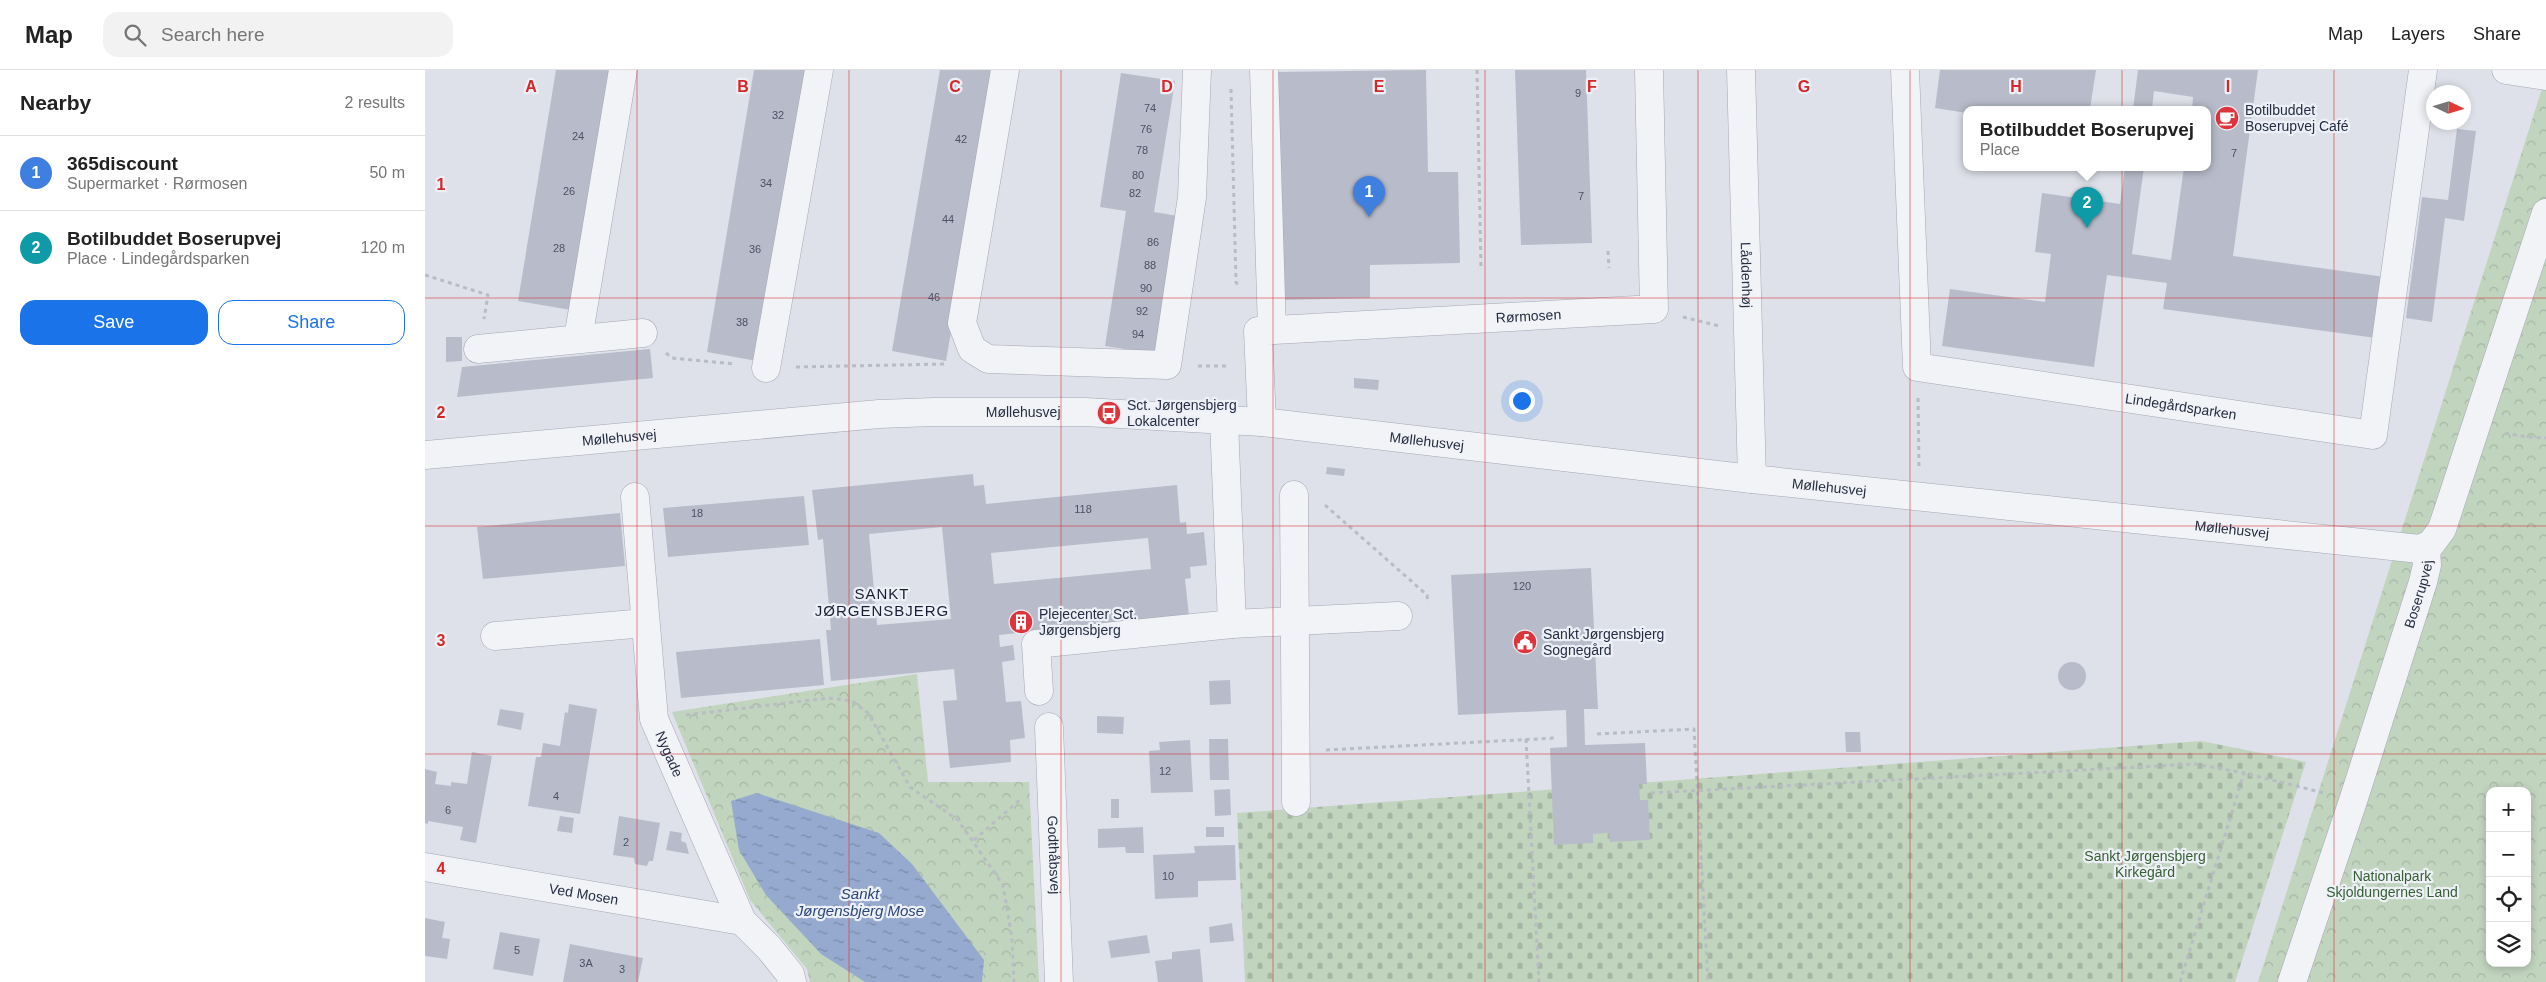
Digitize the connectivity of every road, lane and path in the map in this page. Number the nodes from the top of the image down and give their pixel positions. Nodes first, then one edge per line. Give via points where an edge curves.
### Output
1 (623, 70) edge
2 (819, 70) edge
3 (1005, 70) edge
4 (1197, 70) edge
5 (1264, 70) edge
6 (1477, 70) edge
7 (1649, 70) edge
8 (1741, 70) edge
9 (1905, 70) edge
10 (2423, 70) edge
11 (2507, 70) edge
12 (2546, 76) edge
13 (2546, 213) edge
14 (1608, 250) dead end
15 (1481, 268) dead end
16 (1609, 268) dead end
17 (425, 275) edge
18 (1654, 309) junction
19 (1272, 330) junction
20 (643, 333) joint
21 (1748, 333) junction
22 (578, 339) junction
23 (478, 349) joint
24 (988, 359) junction
25 (1167, 365) junction
26 (1259, 367) junction
27 (1917, 367) junction
28 (766, 368) junction
29 (1224, 420) junction
30 (1262, 422) junction
31 (2476, 427) junction
32 (2546, 438) edge
33 (425, 455) edge
34 (1752, 479) junction
35 (1293, 495) dead end
36 (1920, 496) junction
37 (635, 498) dead end
38 (1322, 502) dead end
39 (2426, 548) junction
40 (1398, 616) joint
41 (1295, 621) junction
42 (645, 623) junction
43 (1232, 624) junction
44 (495, 636) dead end
45 (1039, 691) dead end
46 (653, 719) junction
47 (1049, 727) dead end
48 (1597, 734) dead end
49 (1556, 738) dead end
50 (1526, 739) junction
51 (1296, 752) junction
52 (1051, 771) junction
53 (2244, 773) junction
54 (1698, 790) junction
55 (1651, 793) dead end
56 (2353, 801) junction
57 (1296, 802) dead end
58 (974, 840) junction
59 (425, 867) edge
60 (742, 922) junction
61 (792, 982) edge
62 (1014, 982) edge
63 (1059, 982) edge
64 (1539, 982) edge
65 (1708, 982) edge
66 (2179, 982) edge
67 (2292, 982) edge

1 - 22 street
2 - 28 street
3 - 24 street via 962,323 972,348
4 - 25 street via 1192,197
5 - 19 street
6 - 15 path
7 - 18 street
8 - 21 street, Låddenhøj
9 - 27 street
10 - 27 street, Lindegårdsparken via 2373,435
11 - 12 street
13 - 31 street, Boserupvej
14 - 16 path
17 - 23 path via 488,295
18 - 19 street, Rørmosen
18 - 21 path
19 - 26 street via 1258,331
20 - 22 street
20 - 28 path via 672,358
21 - 34 street, Låddenhøj
22 - 23 street
24 - 25 street
24 - 28 path via 970,364
25 - 26 path
26 - 30 street
27 - 36 path
29 - 30 street, Møllehusvej
29 - 33 street, Møllehusvej via 1085,412 925,412
29 - 43 street
30 - 34 street, Møllehusvej
31 - 32 path
31 - 39 street, Boserupvej via 2442,529
34 - 36 street, Møllehusvej
35 - 41 street
36 - 39 street, Møllehusvej via 2410,550
37 - 42 street, Nygade
38 - 40 path via 1427,595 1429,618
39 - 56 street, Boserupvej via 2423,582
40 - 41 street
41 - 43 street
41 - 51 street
42 - 44 street
42 - 46 street, Nygade
43 - 45 street via 1036,644
46 - 58 path via 829,698 852,701 868,713 910,787 957,820
46 - 60 street, Nygade
47 - 52 street, Godthåbsvej
48 - 54 path via 1695,729
49 - 50 path
50 - 51 path
50 - 64 path
51 - 57 street
52 - 58 path
52 - 63 street, Godthåbsvej
53 - 54 path via 2195,764
53 - 56 path
53 - 66 path
54 - 55 path
54 - 65 path
56 - 67 street, Boserupvej
58 - 62 path via 1003,885 1012,938
59 - 60 street, Ved Mosen
60 - 61 street, Nygade via 769,948 790,974

